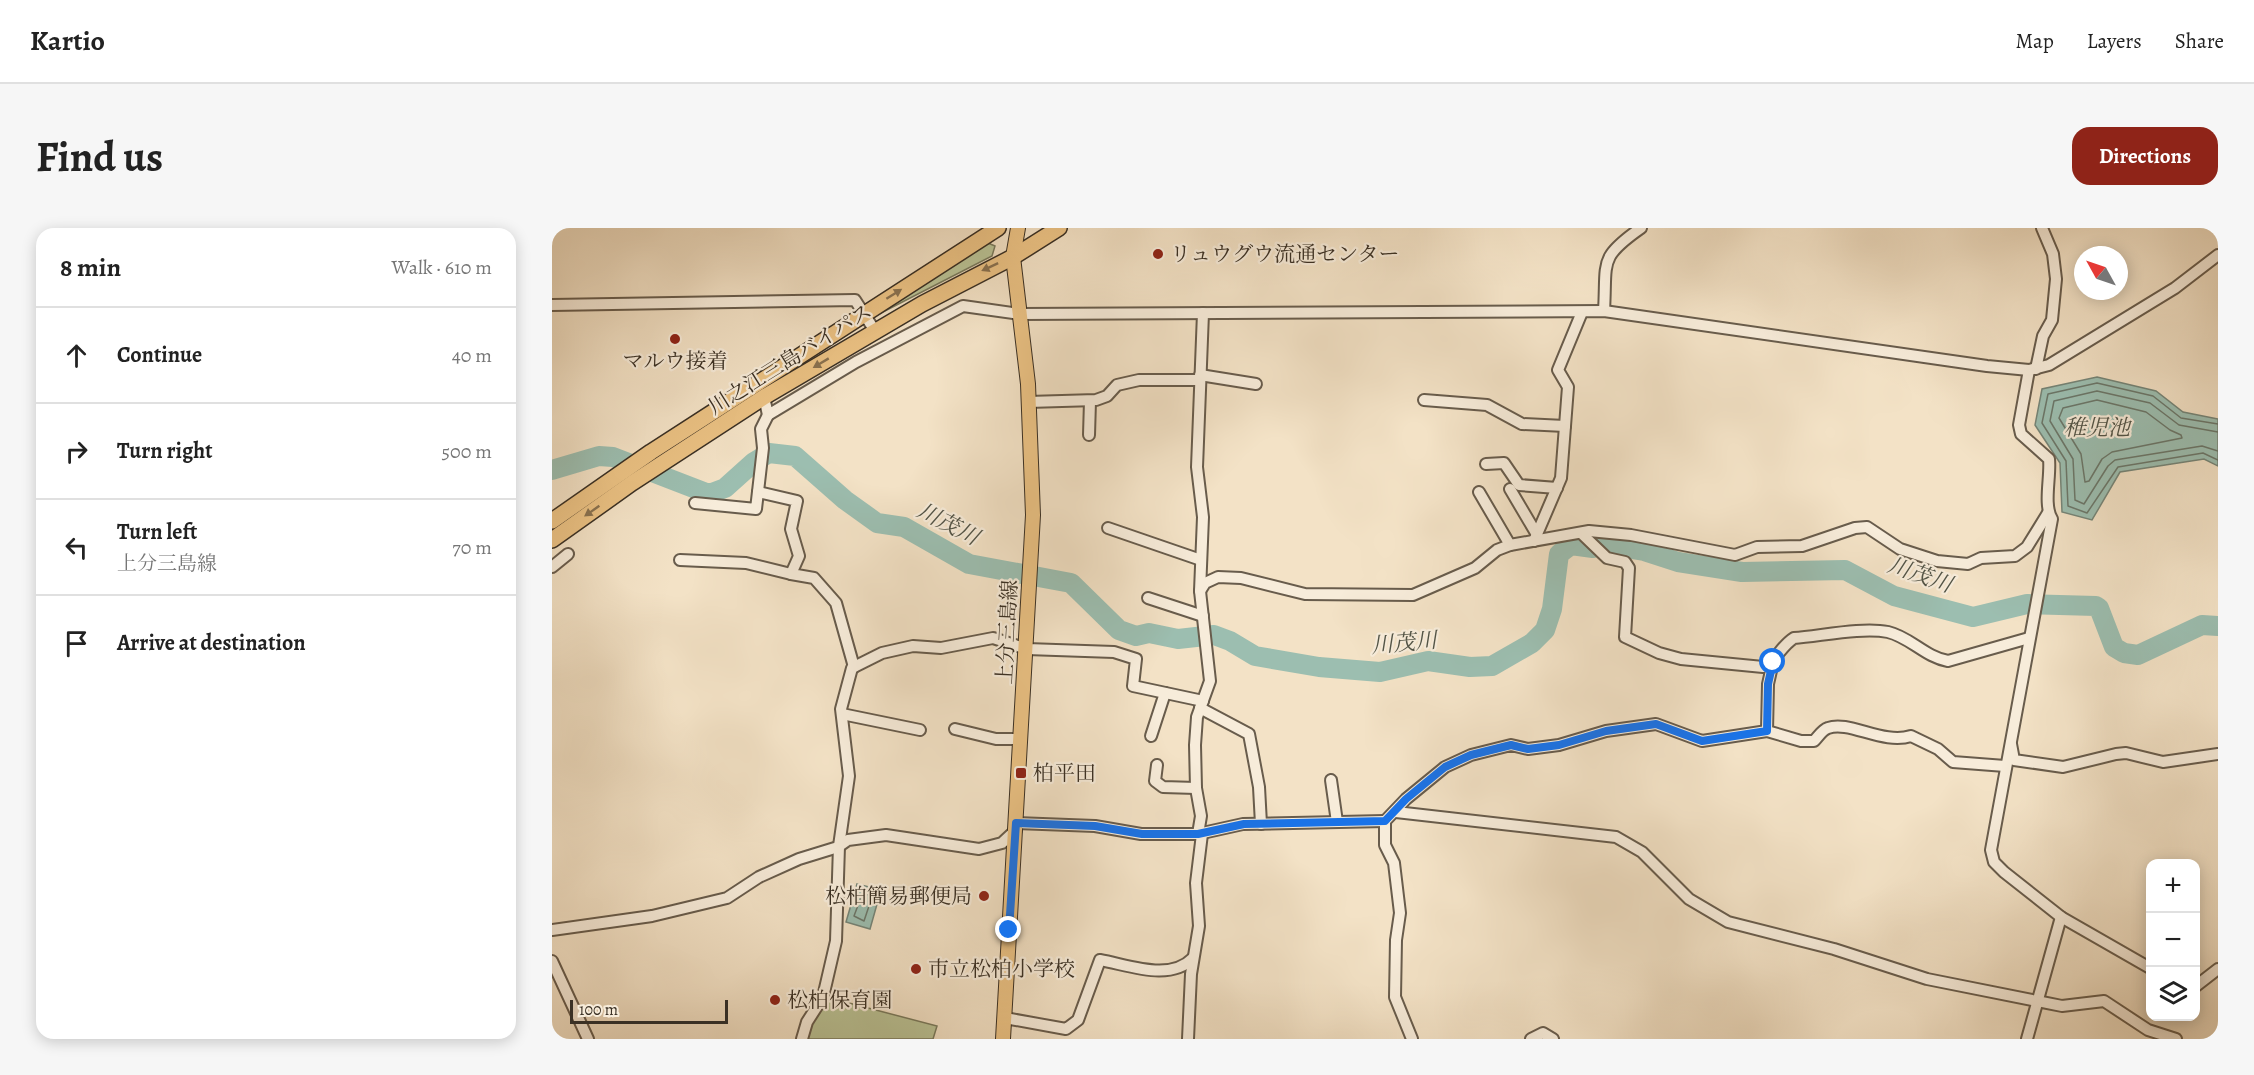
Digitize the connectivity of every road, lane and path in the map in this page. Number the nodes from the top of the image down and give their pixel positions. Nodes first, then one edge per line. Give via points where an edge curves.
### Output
1 (998, 228) edge
2 (1018, 228) edge
3 (1059, 228) edge
4 (1641, 228) edge
5 (2042, 228) edge
6 (2218, 255) edge
7 (1013, 257) junction
8 (552, 305) edge
9 (1604, 311) junction
10 (1582, 312) junction
11 (1203, 313) junction
12 (863, 314) junction
13 (1020, 314) junction
14 (875, 331) junction
15 (2032, 369) junction
16 (1200, 378) junction
17 (1256, 384) dead end
18 (764, 397) junction
19 (1424, 399) dead end
20 (1090, 401) junction
21 (1028, 402) junction
22 (768, 415) junction
23 (1565, 426) junction
24 (1089, 435) dead end
25 (1486, 464) dead end
26 (1557, 488) junction
27 (1510, 489) dead end
28 (758, 492) junction
29 (1479, 492) dead end
30 (695, 503) dead end
31 (2048, 513) junction
32 (552, 521) edge
33 (1108, 528) dead end
34 (1581, 533) junction
35 (1535, 537) junction
36 (552, 540) edge
37 (1510, 545) junction
38 (568, 554) dead end
39 (680, 560) dead end
40 (1201, 560) junction
41 (552, 567) edge
42 (791, 574) junction
43 (1200, 591) junction
44 (1148, 598) dead end
45 (1203, 616) junction
46 (2029, 638) junction
47 (1027, 649) junction
48 (1773, 662) junction
49 (854, 667) junction
50 (1165, 693) junction
51 (1202, 704) junction
52 (842, 714) junction
53 (955, 729) dead end
54 (920, 730) dead end
55 (1767, 731) junction
56 (1151, 736) dead end
57 (2010, 738) junction
58 (1022, 739) junction
59 (2218, 754) edge
60 (1157, 765) dead end
61 (2005, 766) junction
62 (1332, 780) dead end
63 (1196, 788) junction
64 (1396, 812) junction
65 (1385, 821) junction
66 (1337, 822) junction
67 (1262, 824) junction
68 (1016, 826) junction
69 (1200, 834) junction
70 (839, 846) junction
71 (2061, 917) junction
72 (552, 930) edge
73 (1193, 958) junction
74 (552, 961) edge
75 (2148, 967) edge
76 (2218, 969) edge
77 (2200, 983) edge
78 (2038, 1001) junction
79 (1005, 1018) junction
80 (588, 1039) edge
81 (802, 1039) edge
82 (1003, 1039) edge
83 (1188, 1039) edge
84 (1412, 1039) edge
85 (1531, 1039) edge
86 (1553, 1039) edge
87 (2027, 1039) edge
88 (2176, 1039) edge

12 -> 1 highway, 川之江三島バイパス
2 - 7 main road, 上分三島線
3 - 7 highway, 川之江三島バイパス
4 - 9 street via 1608,254
5 - 15 street via 2053,254 2056,279 2052,320
6 - 15 street via 2175,288 2097,337 2049,366
7 - 13 main road, 上分三島線
7 -> 14 highway, 川之江三島バイパス via 982,270
8 - 12 street via 855,300
9 - 10 street
9 - 15 street via 1987,366
10 - 11 street
10 - 23 street via 1558,370 1568,387
11 - 13 street
11 - 16 street
12 - 14 street
12 - 32 highway, 川之江三島バイパス
13 - 21 main road, 上分三島線
13 - 22 street via 963,306 856,362
14 -> 18 highway, 川之江三島バイパス
15 - 31 street via 2019,425 2021,434 2049,459
16 - 17 street
16 - 20 street via 1139,380 1117,385 1107,396
16 - 40 street via 1197,467 1203,517
18 - 22 street
18 -> 36 highway, 川之江三島バイパス
19 - 23 street via 1487,405 1522,424
20 - 21 street
20 - 24 street
21 - 47 main road, 上分三島線 via 1033,515
22 - 28 street via 761,429
23 - 26 street
25 - 26 street via 1504,464 1519,485
26 - 35 street
27 - 35 street
28 - 30 street via 756,509
28 - 42 street via 797,501 791,528 799,556
29 - 37 street
31 - 34 street via 2027,547 2015,556 1982,558 1968,564 1936,561 1900,549 1867,527 1802,546 1757,547 1735,555 1631,535
31 - 46 street via 2052,519
33 - 40 street
34 - 35 street
34 - 48 street via 1606,558 1625,562 1629,568 1625,637 1680,658 1763,667
35 - 37 street
37 - 43 street via 1475,568 1413,595 1305,594 1241,578 1218,577 1205,583
38 - 41 street
39 - 42 street via 746,563
40 - 43 street
42 - 49 street via 814,578 836,603
43 - 45 street
44 - 45 street
45 - 51 street via 1210,681
46 - 48 street via 1948,661 1937,659 1890,632 1794,638
46 - 57 street
47 - 49 street via 993,638 941,648 913,646 882,653
47 - 50 street via 1130,655 1136,659 1133,686
47 - 58 main road, 上分三島線
48 - 55 street via 1768,684
49 - 52 street
50 - 51 street
50 - 56 street
51 - 63 street via 1195,745
51 - 67 street via 1249,734
52 - 54 street
52 - 70 street via 849,768
53 - 58 street via 996,739
55 - 61 street via 1802,741 1814,741 1826,729 1836,727 1898,741 1911,736 1938,749 1953,762
55 - 64 street via 1702,741 1656,724 1606,731 1559,745 1528,749 1511,745 1471,755 1445,767
57 - 59 street via 2014,760 2063,766 2116,753 2163,762
57 - 61 street
58 - 68 main road, 上分三島線
60 - 63 street via 1155,781 1163,787
61 - 71 street via 1991,850 1994,862
62 - 66 street
63 - 69 street
64 - 65 street
64 - 78 street via 1616,837 1642,852 1689,899 1728,922 1834,949 1927,979
65 - 66 street
65 - 84 street via 1385,845 1394,863 1400,913 1395,997
66 - 67 street
67 - 69 street
68 - 69 street via 1095,826 1142,834
68 - 70 street via 1002,843 979,849 886,835 848,840
68 - 79 main road, 上分三島線
69 - 73 street via 1196,883 1199,926
70 - 72 street via 759,877 727,898 652,916
70 - 81 street via 833,958 823,997 807,1022
71 - 75 street
71 - 78 street
73 - 79 street via 1176,970 1164,971 1100,960 1078,1020 1066,1029
73 - 83 street
74 - 80 street
76 - 77 street
78 - 87 street
78 - 88 street via 2062,1006 2104,1001 2148,1030
79 - 82 main road, 上分三島線
85 - 86 street via 1543,1033

